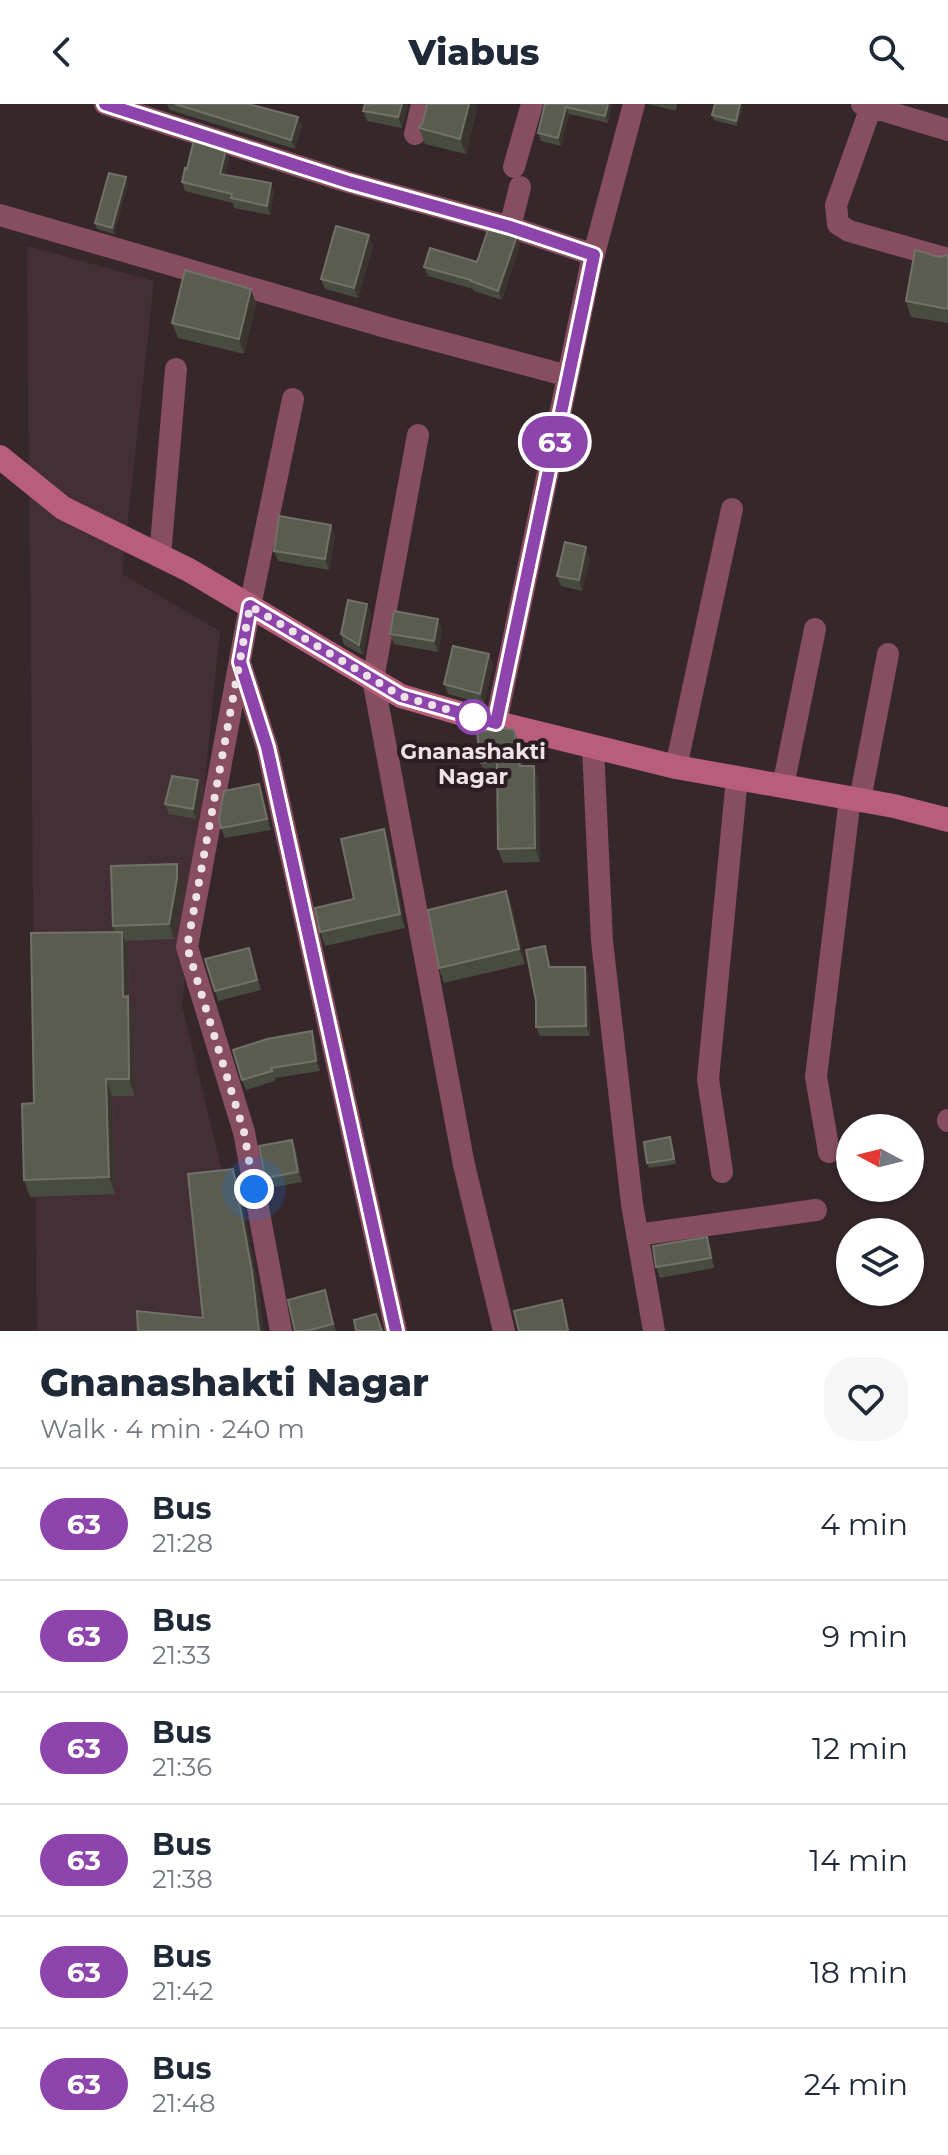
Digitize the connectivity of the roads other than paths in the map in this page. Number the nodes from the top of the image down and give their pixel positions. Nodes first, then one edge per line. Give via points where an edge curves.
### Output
1 (105, 104) edge
2 (422, 104) edge
3 (532, 104) edge
4 (634, 104) edge
5 (866, 105) edge
6 (948, 130) edge
7 (415, 134) dead end
8 (0, 215) edge
9 (510, 227) junction
10 (594, 255) junction
11 (948, 259) edge
12 (176, 369) dead end
13 (568, 376) junction
14 (293, 399) dead end
15 (418, 435) dead end
16 (0, 457) edge
17 (732, 509) dead end
18 (160, 556) junction
19 (250, 606) junction
20 (815, 629) dead end
21 (888, 654) dead end
22 (240, 662) junction
23 (373, 679) junction
24 (496, 723) junction
25 (593, 747) junction
26 (676, 767) junction
27 (737, 778) junction
28 (783, 786) junction
29 (855, 799) junction
30 (948, 820) edge
31 (829, 1152) dead end
32 (722, 1172) dead end
33 (816, 1210) dead end
34 (637, 1235) junction
35 (281, 1331) edge
36 (396, 1331) edge
37 (504, 1331) edge
38 (654, 1331) edge

1 - 9 street via 348,182
2 - 7 street
3 - 9 street
4 - 10 street
5 - 6 street
5 - 11 street via 836,205 838,224
8 - 13 street
9 - 10 street
10 - 13 street
12 - 18 street
13 - 24 street
14 - 19 street
15 - 23 street
16 - 18 street via 63,508
17 - 26 street
18 - 19 street
19 - 22 street
19 - 23 street
20 - 28 street
21 - 29 street
22 - 35 street via 187,947 244,1132
22 - 36 street via 267,747
23 - 24 street via 401,696
23 - 37 street via 464,1165
24 - 25 street
25 - 26 street
25 - 34 street via 602,941
26 - 27 street
27 - 28 street
27 - 32 street via 708,1079
28 - 29 street
29 - 30 street
29 - 31 street via 816,1077
33 - 34 street
34 - 38 street

